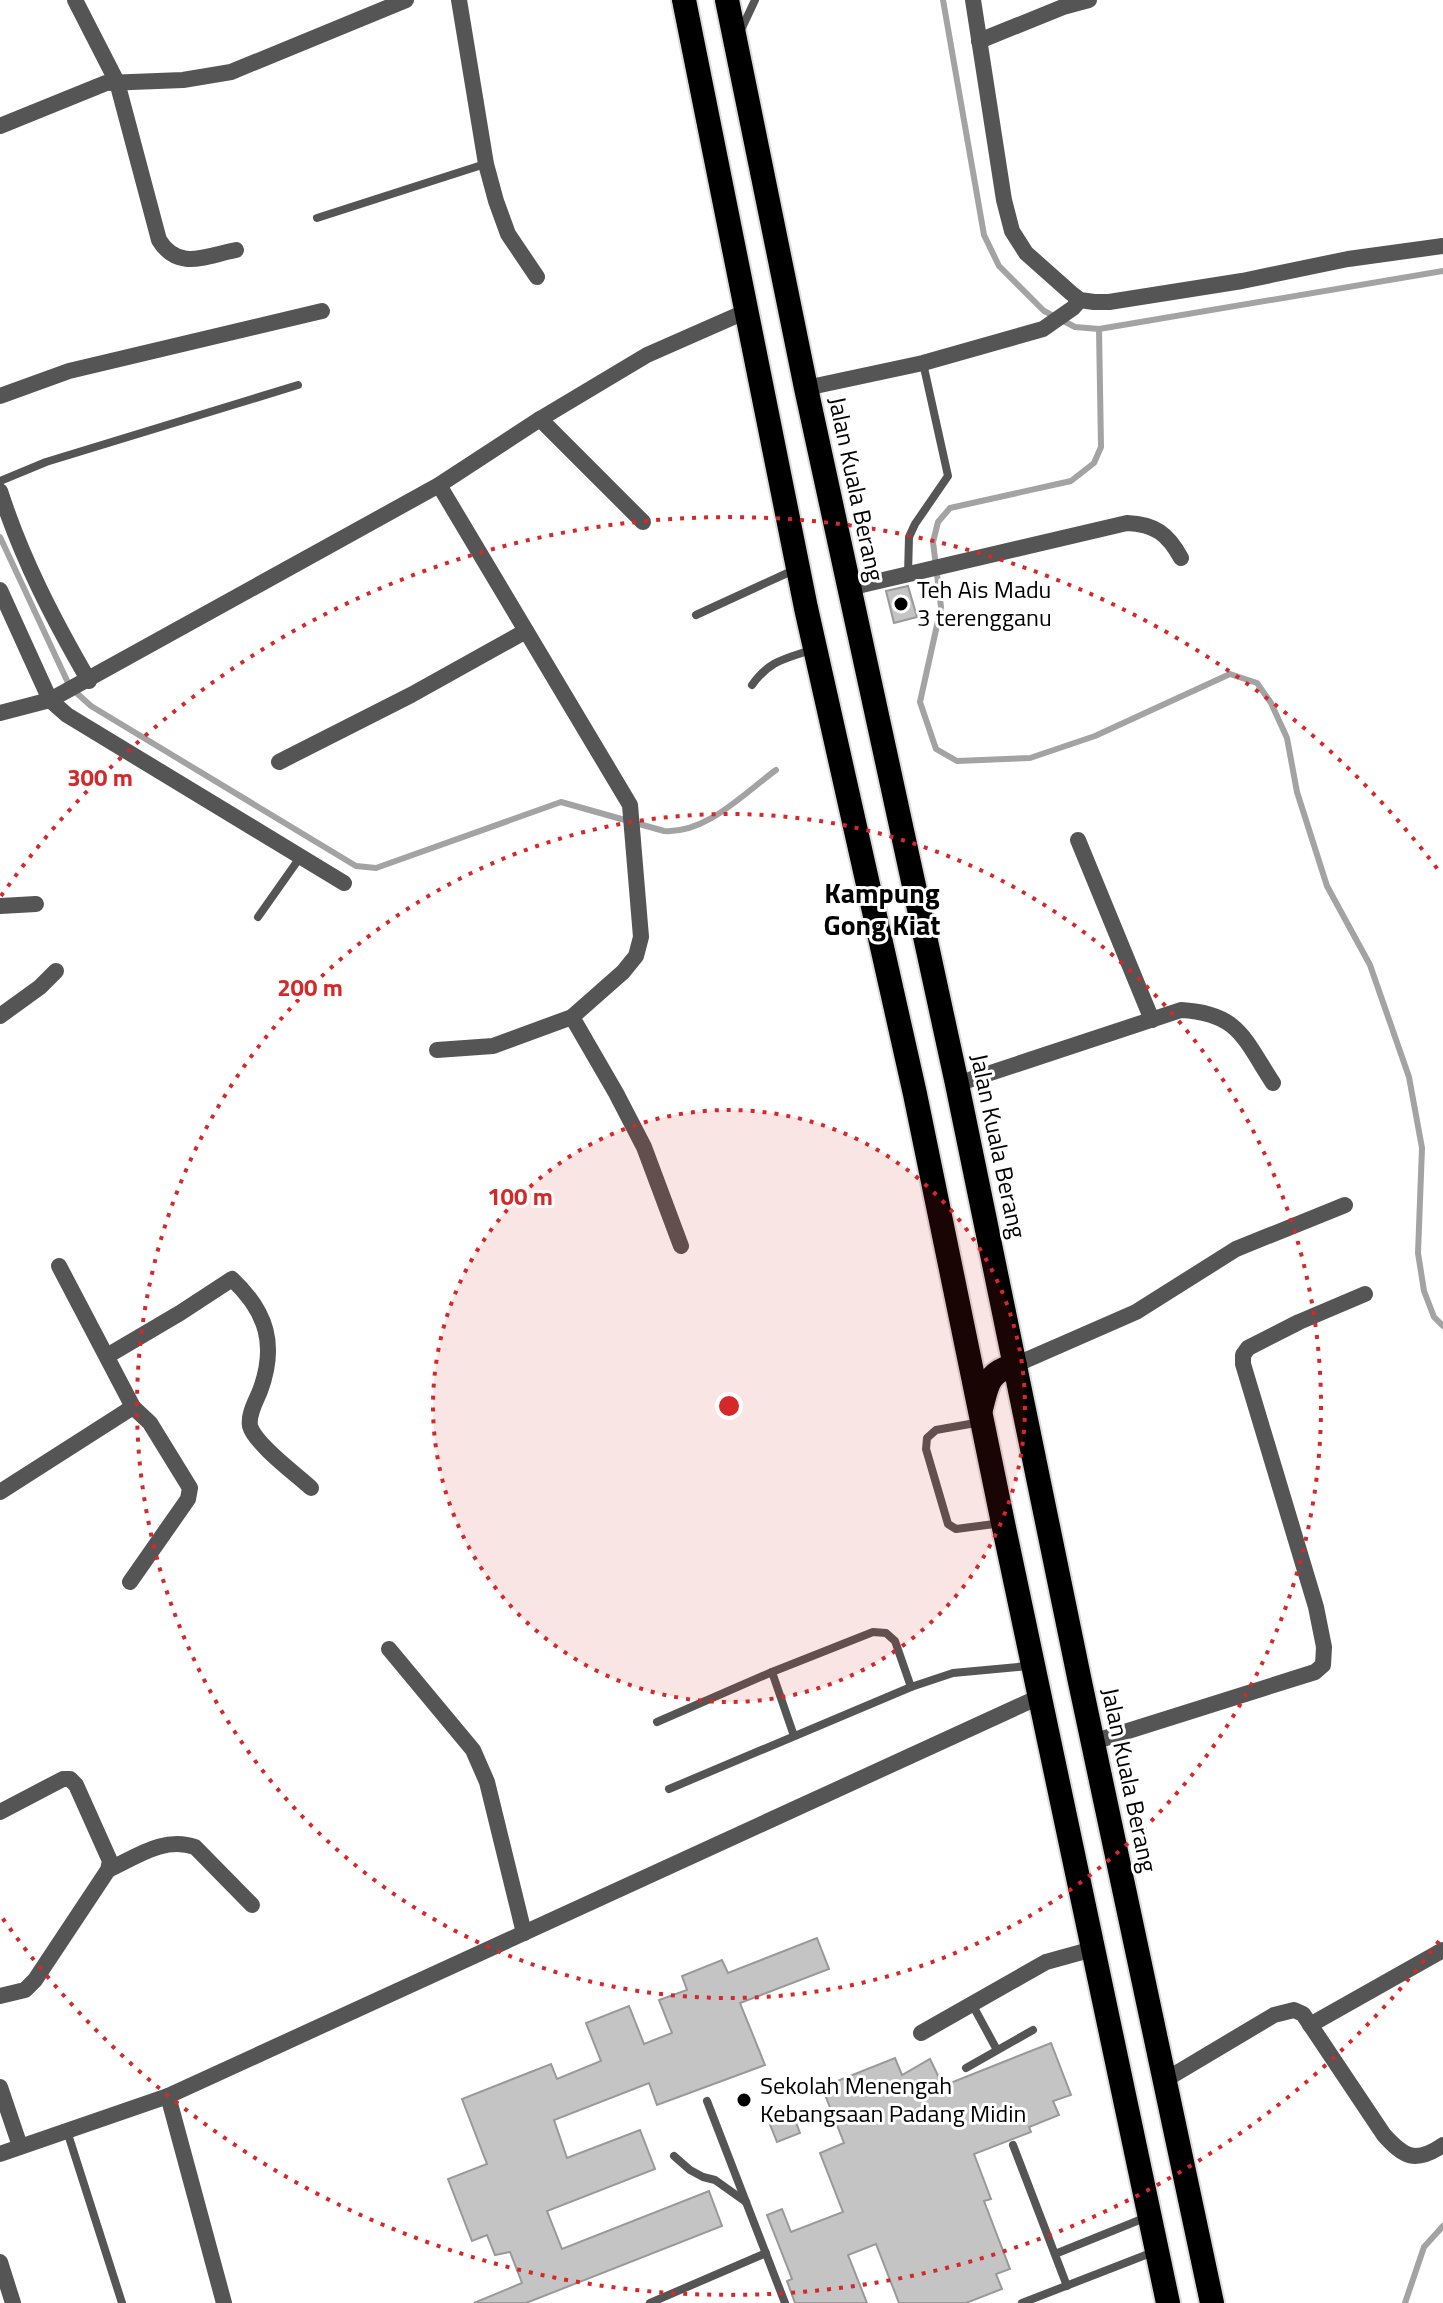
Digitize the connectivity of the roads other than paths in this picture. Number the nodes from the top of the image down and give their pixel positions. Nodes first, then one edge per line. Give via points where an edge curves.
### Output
1 (75, 0) edge
2 (406, 0) edge
3 (459, 0) edge
4 (684, 0) edge
5 (727, 0) edge
6 (755, 0) edge
7 (973, 0) edge
8 (1089, 0) edge
9 (736, 41) junction
10 (979, 41) junction
11 (117, 82) junction
12 (0, 126) edge
13 (486, 164) junction
14 (317, 218) dead end
15 (1443, 246) edge
16 (236, 250) dead end
17 (537, 277) dead end
18 (1076, 304) junction
19 (322, 311) dead end
20 (747, 311) junction
21 (923, 363) junction
22 (298, 385) dead end
23 (806, 388) junction
24 (0, 396) edge
25 (540, 419) junction
26 (0, 481) edge
27 (439, 485) junction
28 (0, 491) edge
29 (643, 522) dead end
30 (1181, 558) dead end
31 (799, 568) junction
32 (908, 574) junction
33 (849, 588) junction
34 (0, 590) edge
35 (696, 615) dead end
36 (526, 631) junction
37 (816, 649) junction
38 (85, 683) junction
39 (752, 685) dead end
40 (55, 699) junction
41 (0, 713) edge
42 (279, 762) dead end
43 (1078, 840) dead end
44 (301, 856) junction
45 (344, 883) dead end
46 (36, 904) dead end
47 (0, 906) edge
48 (258, 917) dead end
49 (56, 971) dead end
50 (0, 1016) edge
51 (572, 1017) junction
52 (1152, 1020) junction
53 (437, 1050) dead end
54 (1273, 1083) dead end
55 (957, 1084) junction
56 (1345, 1205) dead end
57 (681, 1246) dead end
58 (59, 1266) dead end
59 (1365, 1294) dead end
60 (107, 1356) junction
61 (1015, 1365) junction
62 (133, 1407) junction
63 (981, 1416) junction
64 (311, 1488) dead end
65 (0, 1492) edge
66 (1003, 1523) junction
67 (130, 1582) dead end
68 (389, 1649) dead end
69 (1033, 1666) junction
70 (772, 1672) junction
71 (911, 1687) junction
72 (1039, 1697) junction
73 (657, 1722) dead end
74 (794, 1736) junction
75 (1093, 1742) junction
76 (669, 1789) dead end
77 (0, 1812) edge
78 (108, 1870) junction
79 (252, 1905) dead end
80 (524, 1933) junction
81 (1093, 1949) junction
82 (1443, 1950) edge
83 (0, 1996) edge
84 (972, 2004) junction
85 (1310, 2025) junction
86 (1033, 2030) dead end
87 (921, 2033) dead end
88 (997, 2050) junction
89 (966, 2068) dead end
90 (1165, 2080) junction
91 (0, 2087) edge
92 (168, 2096) junction
93 (707, 2101) dead end
94 (67, 2131) junction
95 (1013, 2145) dead end
96 (1443, 2145) edge
97 (20, 2146) junction
98 (0, 2154) edge
99 (674, 2156) dead end
100 (746, 2203) junction
101 (1150, 2216) junction
102 (1157, 2250) junction
103 (766, 2253) junction
104 (1055, 2254) junction
105 (0, 2262) edge
106 (1067, 2286) junction
107 (13, 2303) edge
108 (122, 2303) edge
109 (224, 2303) edge
110 (650, 2303) edge
111 (785, 2303) edge
112 (1022, 2303) edge
113 (1168, 2303) edge
114 (1212, 2303) edge

1 - 11 street
2 - 11 street via 231,72
3 - 13 street
4 - 20 highway
5 - 9 highway, Jalan Kuala Berang
6 - 9 lane
7 - 10 street
8 - 10 street
9 - 23 highway, Jalan Kuala Berang
10 - 18 street via 1012,231
11 - 12 street
11 - 16 street via 166,251 185,260
13 - 14 lane
13 - 17 street via 508,234
15 - 18 street
18 - 21 street via 1043,329
19 - 24 street via 69,371
20 - 25 street via 647,355
20 - 31 highway
21 - 23 street
21 - 32 lane via 948,476 909,537
22 - 26 lane
23 - 33 highway, Jalan Kuala Berang
25 - 27 street
25 - 29 street
27 - 36 street
27 - 38 street
28 - 38 street via 16,541
30 - 32 street via 1160,530 1127,523
31 - 35 lane
31 - 37 highway
32 - 33 street
33 - 55 highway, Jalan Kuala Berang
34 - 40 street
36 - 42 street
36 - 51 street via 630,805 641,937 636,956
37 - 39 lane via 773,663
37 - 63 highway
38 - 40 street
40 - 41 street
40 - 44 street via 67,715
43 - 52 street
44 - 45 street
44 - 48 lane
46 - 47 street
49 - 50 street
51 - 53 street via 493,1046
51 - 57 street via 644,1147
52 - 54 street via 1181,1010 1219,1016 1238,1029
52 - 55 street
55 - 61 highway, Jalan Kuala Berang
56 - 61 street via 1236,1249 1136,1312
58 - 60 street
59 - 75 street via 1299,1322 1243,1355 1316,1607 1323,1665 1315,1672
60 - 62 street
60 - 64 street via 232,1279 257,1307 268,1333 269,1362 250,1427
61 - 63 highway via 992,1376
61 - 75 highway, Jalan Kuala Berang
62 - 65 street
62 - 67 street via 150,1423 190,1488 188,1499
63 - 66 highway
63 - 66 lane via 936,1430 927,1438 926,1449 948,1524 956,1529
66 - 69 highway
68 - 80 street via 473,1750 487,1782
69 - 71 lane via 953,1673
69 - 72 highway
70 - 71 lane via 873,1632 886,1633 895,1641
70 - 73 lane
70 - 74 lane
71 - 74 lane
72 - 80 street
72 - 81 highway
74 - 76 lane
75 - 90 highway, Jalan Kuala Berang
77 - 78 street via 70,1779 108,1854
78 - 79 street via 168,1843 182,1843 195,1847
78 - 83 street via 35,1980 25,1990
80 - 92 street
81 - 84 street via 1046,1962
81 - 101 highway
82 - 85 street
84 - 87 street
84 - 88 lane
85 - 90 street via 1294,2010 1274,2015
85 - 96 street via 1397,2149 1411,2157
86 - 88 lane
88 - 89 lane
90 - 114 highway, Jalan Kuala Berang
91 - 97 street
92 - 94 street
92 - 109 street
93 - 100 lane
94 - 97 street
94 - 108 lane
95 - 104 lane
97 - 98 street
99 - 100 lane
100 - 103 lane
101 - 102 highway
101 - 104 lane
102 - 106 lane
102 - 113 highway
103 - 110 lane
103 - 111 lane
104 - 106 lane
105 - 107 street
106 - 112 lane

